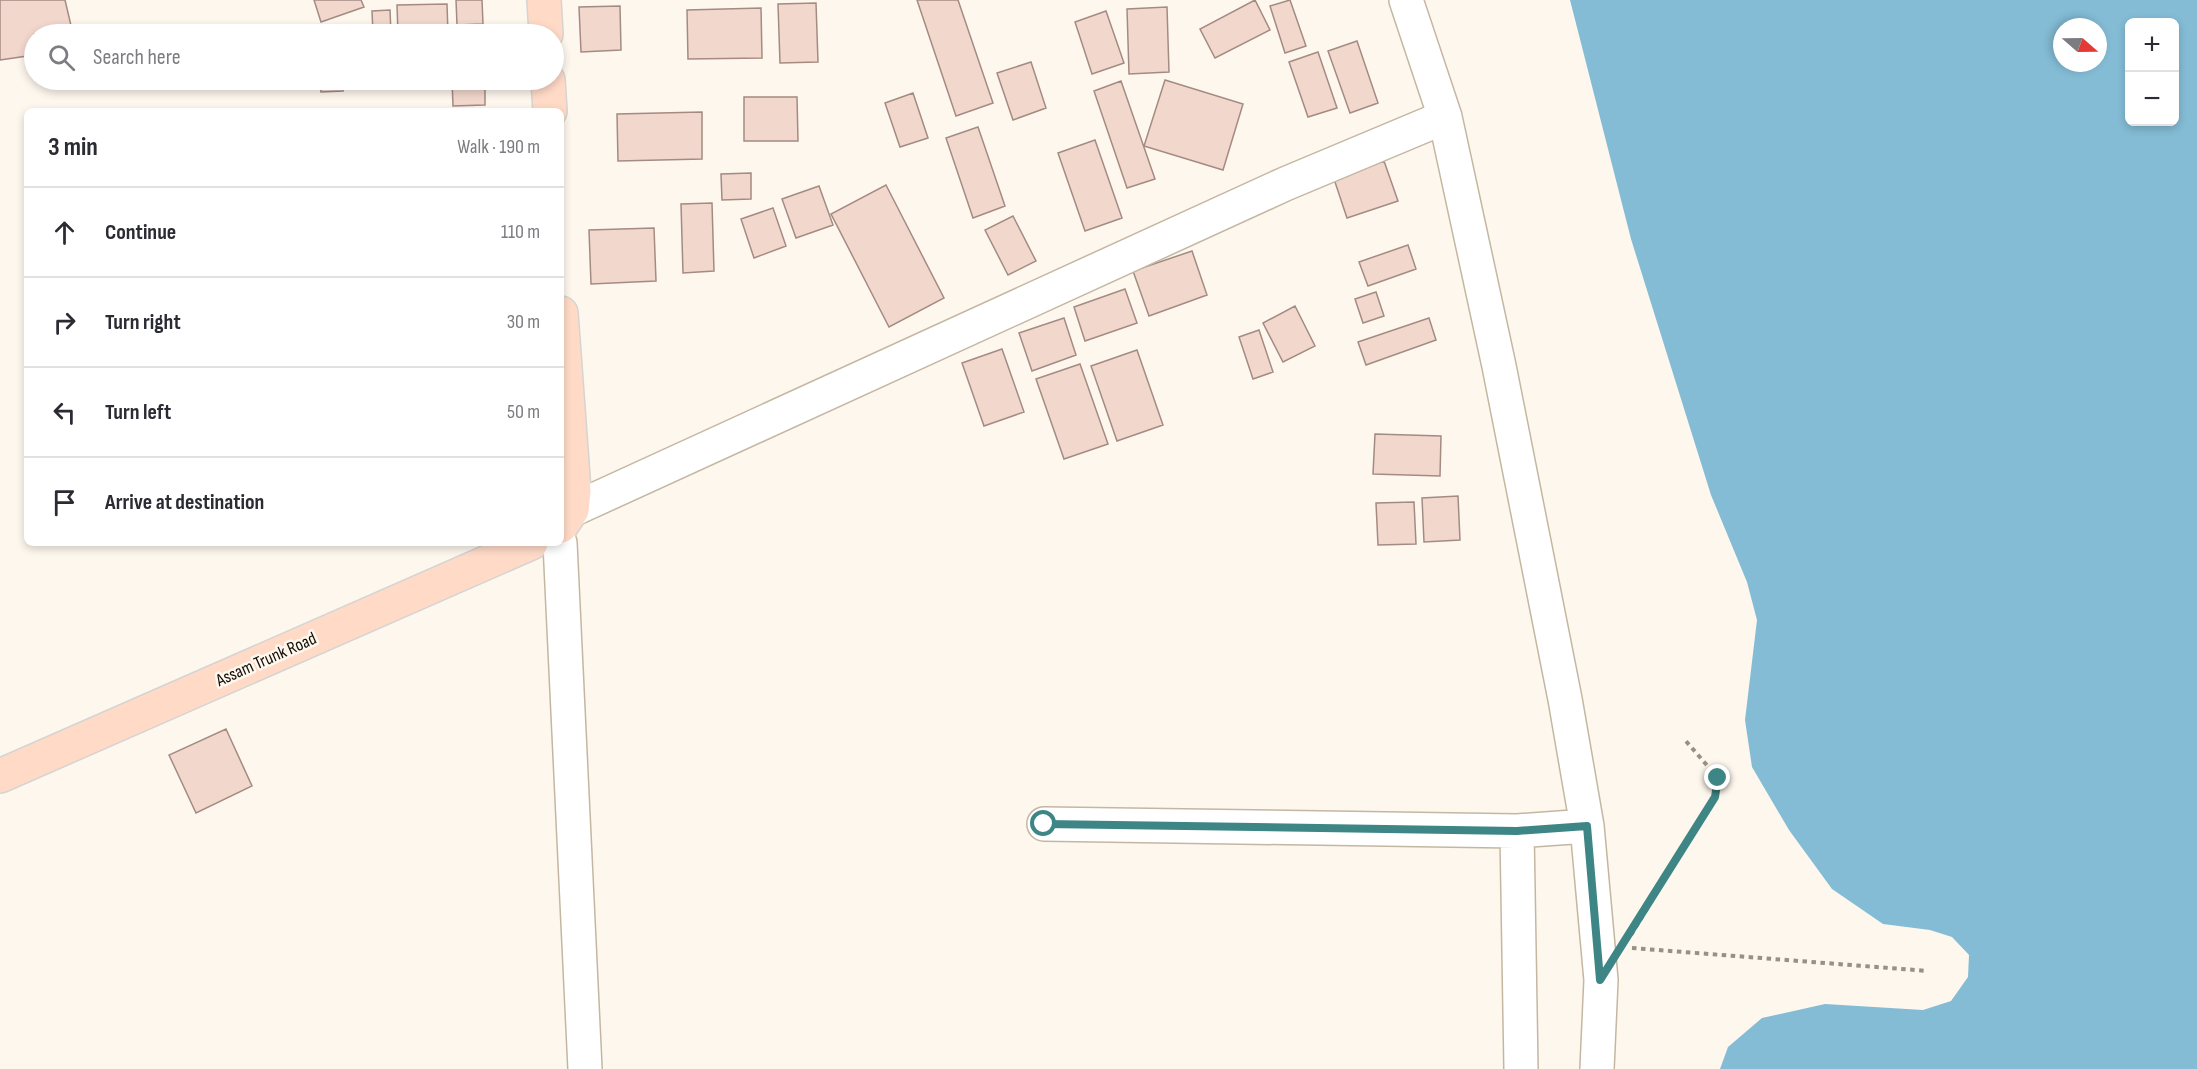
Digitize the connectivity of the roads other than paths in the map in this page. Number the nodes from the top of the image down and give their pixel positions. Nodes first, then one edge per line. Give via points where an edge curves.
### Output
1 (544, 0) edge
2 (1407, 0) edge
3 (545, 24) edge
4 (549, 90) edge
5 (550, 108) edge
6 (1445, 117) junction
7 (564, 354) edge
8 (567, 518) edge
9 (524, 546) edge
10 (560, 546) edge
11 (0, 776) edge
12 (1044, 824) dead end
13 (1587, 826) junction
14 (1517, 831) junction
15 (585, 1069) edge
16 (1521, 1069) edge
17 (1597, 1069) edge

1 - 3 main road
2 - 6 street
4 - 5 main road
6 - 8 street via 1285,184
6 - 13 street via 1499,366
7 - 8 main road via 574,491
9 - 11 main road, Assam Trunk Road
10 - 15 street
12 - 14 street
13 - 14 street
13 - 17 street via 1600,980
14 - 16 street

